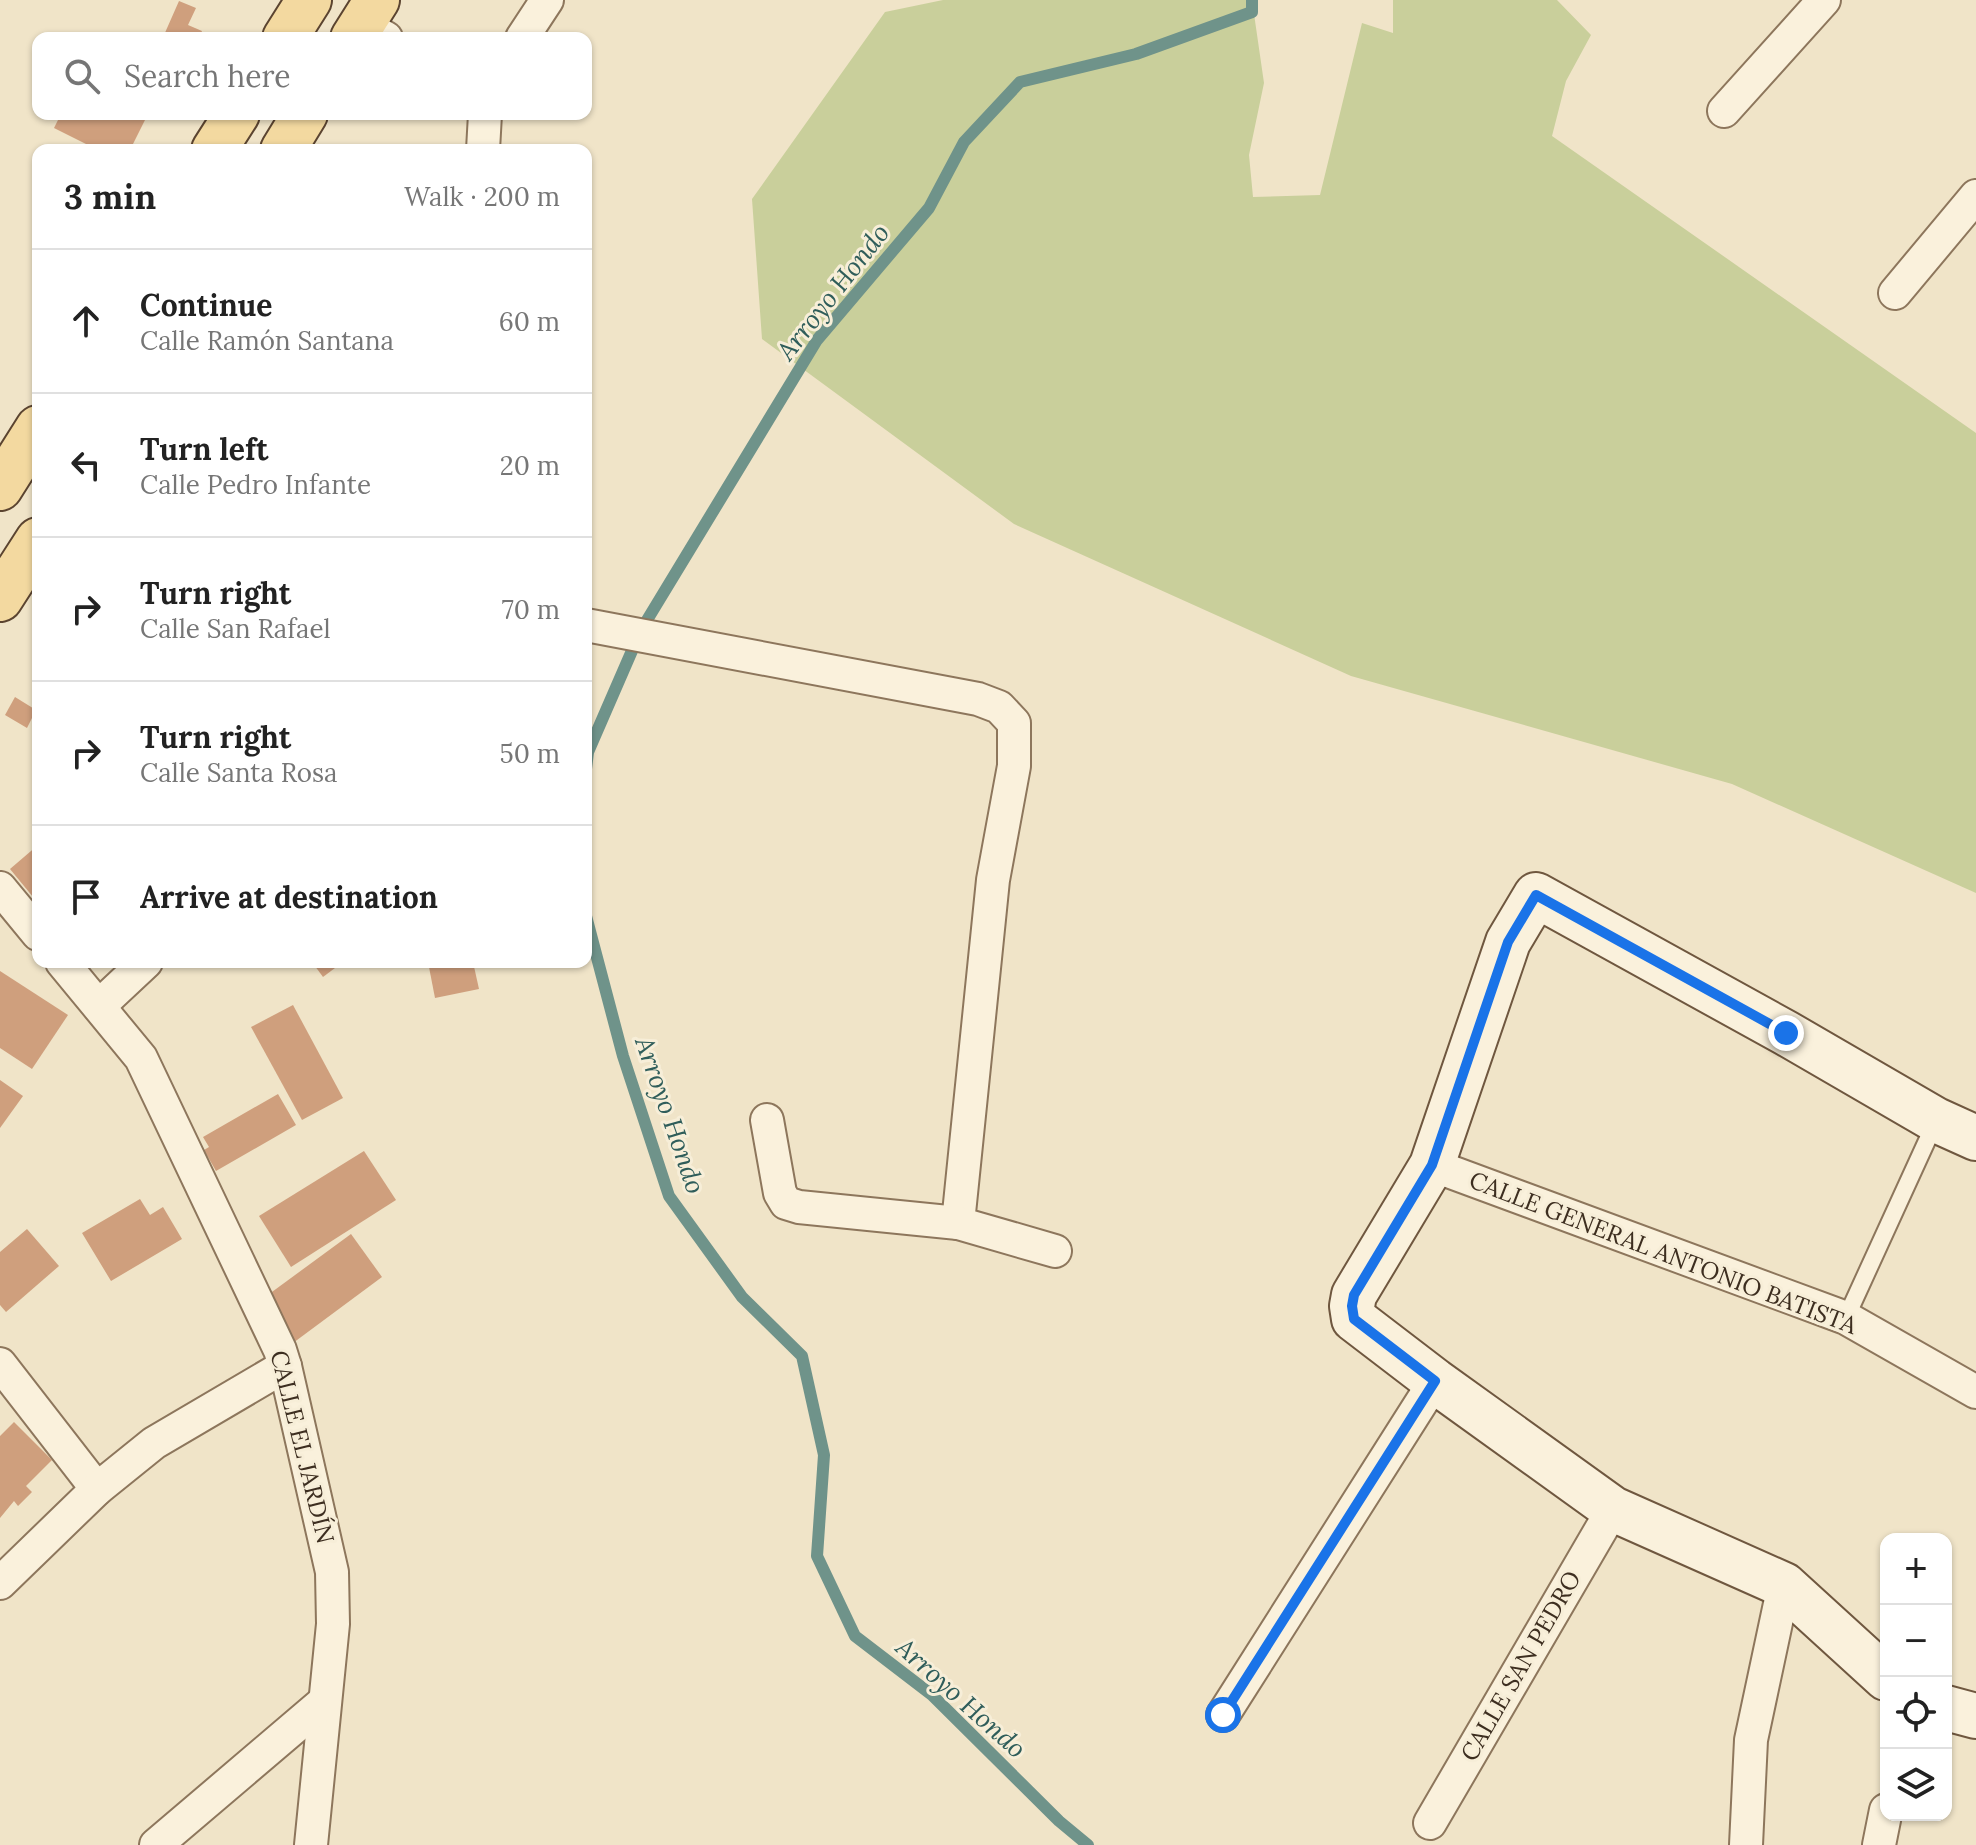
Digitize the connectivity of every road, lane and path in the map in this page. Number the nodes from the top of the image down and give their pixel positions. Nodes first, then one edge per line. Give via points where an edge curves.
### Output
1 (547, 0) edge
2 (1824, 0) edge
3 (526, 32) edge
4 (1724, 111) dead end
5 (233, 120) edge
6 (301, 120) edge
7 (485, 120) edge
8 (218, 144) edge
9 (287, 144) edge
10 (483, 144) edge
11 (1976, 196) edge
12 (1895, 293) dead end
13 (32, 437) edge
14 (0, 488) edge
15 (32, 549) edge
16 (0, 599) edge
17 (592, 626) edge
18 (0, 888) edge
19 (32, 927) edge
20 (67, 968) edge
21 (140, 968) edge
22 (99, 1006) junction
23 (767, 1120) dead end
24 (1936, 1120) junction
25 (1976, 1138) edge
26 (1432, 1165) junction
27 (958, 1223) junction
28 (1055, 1251) dead end
29 (1846, 1318) junction
30 (0, 1364) edge
31 (285, 1366) junction
32 (1435, 1381) junction
33 (1976, 1392) edge
34 (97, 1489) junction
35 (1613, 1509) junction
36 (0, 1583) edge
37 (1784, 1585) junction
38 (1885, 1677) edge
39 (324, 1702) junction
40 (1952, 1710) edge
41 (1223, 1715) dead end
42 (1976, 1716) edge
43 (1884, 1821) edge
44 (1430, 1823) dead end
45 (156, 1845) edge
46 (311, 1845) edge
47 (1746, 1845) edge
48 (1879, 1845) edge

1 - 3 street
2 - 4 street
5 - 8 main road
6 - 9 main road
7 - 10 street
11 - 12 street
13 - 14 main road
15 - 16 main road
17 - 27 street via 978,699 999,707 1014,723 1014,766 993,880
18 - 19 street
20 - 22 street, CALLE EL JARDÍN
21 - 22 street
22 - 31 street, CALLE EL JARDÍN via 141,1058
23 - 27 street via 786,1203
24 - 25 street
24 - 26 street via 1536,895 1508,942
24 - 29 lane
26 - 29 street, CALLE GENERAL ANTONIO BATISTA
26 - 32 street via 1352,1306 1354,1319
27 - 28 street
29 - 33 street, CALLE GENERAL ANTONIO BATISTA
30 - 34 street
31 - 34 street via 154,1443
31 - 39 street, CALLE EL JARDÍN via 332,1572 333,1624
32 - 35 street
32 - 41 street
34 - 36 street
35 - 37 street
35 - 44 street, CALLE SAN PEDRO
37 - 38 street
37 - 47 street via 1751,1740
39 - 45 street
39 - 46 street, CALLE EL JARDÍN
40 - 42 street
43 - 48 street

